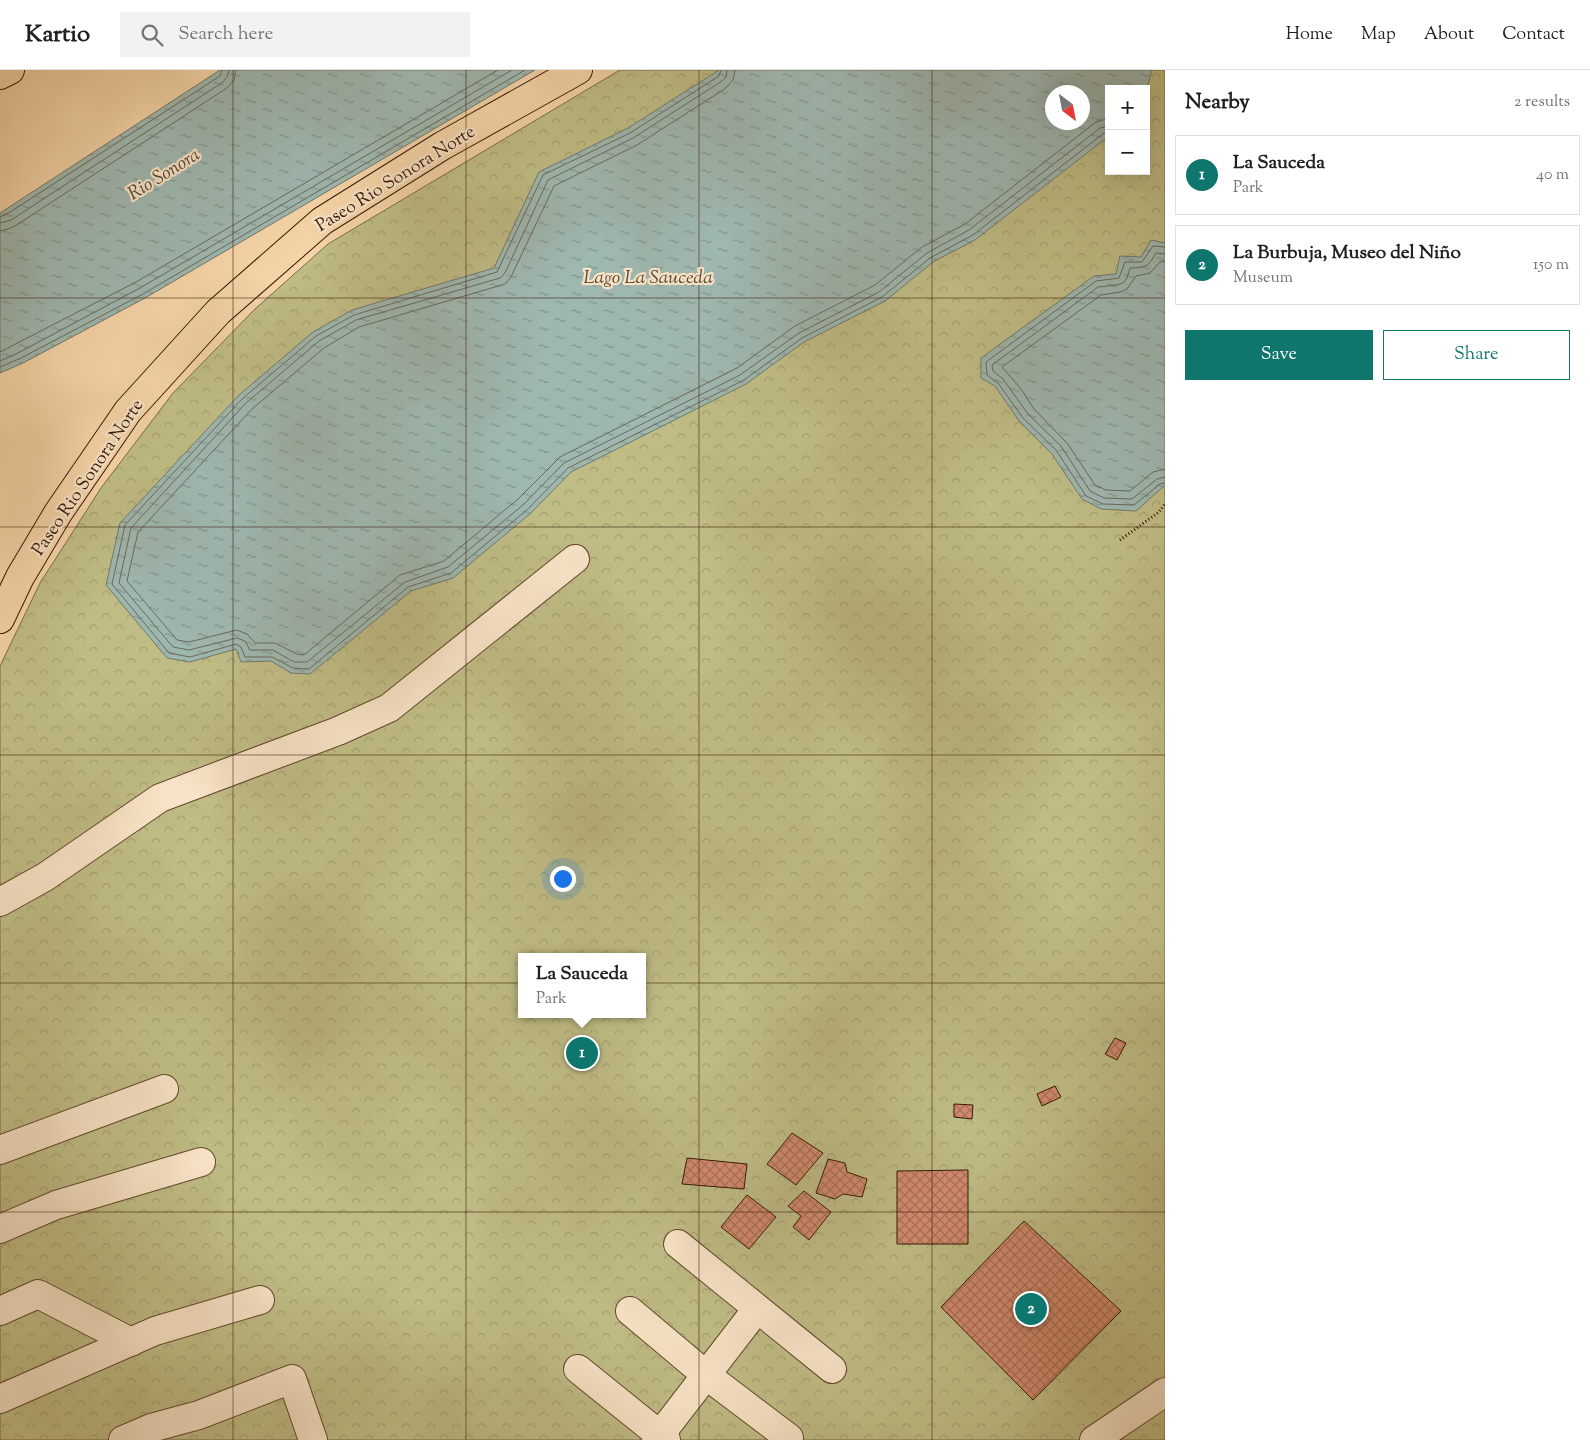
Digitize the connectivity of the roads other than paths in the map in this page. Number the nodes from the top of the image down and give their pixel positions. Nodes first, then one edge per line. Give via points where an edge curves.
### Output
1 (10, 70) edge
2 (578, 70) edge
3 (0, 75) edge
4 (575, 559) dead end
5 (0, 619) edge
6 (0, 902) edge
7 (164, 1089) dead end
8 (0, 1150) edge
9 (201, 1162) dead end
10 (0, 1229) edge
11 (678, 1244) dead end
12 (260, 1300) dead end
13 (757, 1309) junction
14 (0, 1311) edge
15 (630, 1311) dead end
16 (131, 1342) junction
17 (578, 1369) dead end
18 (832, 1369) dead end
19 (706, 1375) junction
20 (1165, 1392) edge
21 (0, 1398) edge
22 (661, 1438) edge
23 (789, 1438) dead end
24 (122, 1440) edge
25 (313, 1440) edge
26 (1094, 1440) edge

1 - 3 main road
2 - 5 main road, Paseo Rio Sonora Norte via 442,146 322,221 218,312 128,411 58,513 20,577
4 - 6 lane via 389,708 160,798 45,877
7 - 8 lane
9 - 10 lane via 56,1205
11 - 13 lane
12 - 16 lane
13 - 18 lane
13 - 19 lane
14 - 16 lane via 38,1294
15 - 19 lane
16 - 21 lane
17 - 22 lane
19 - 22 lane
19 - 23 lane
20 - 26 lane
24 - 25 lane via 292,1379

